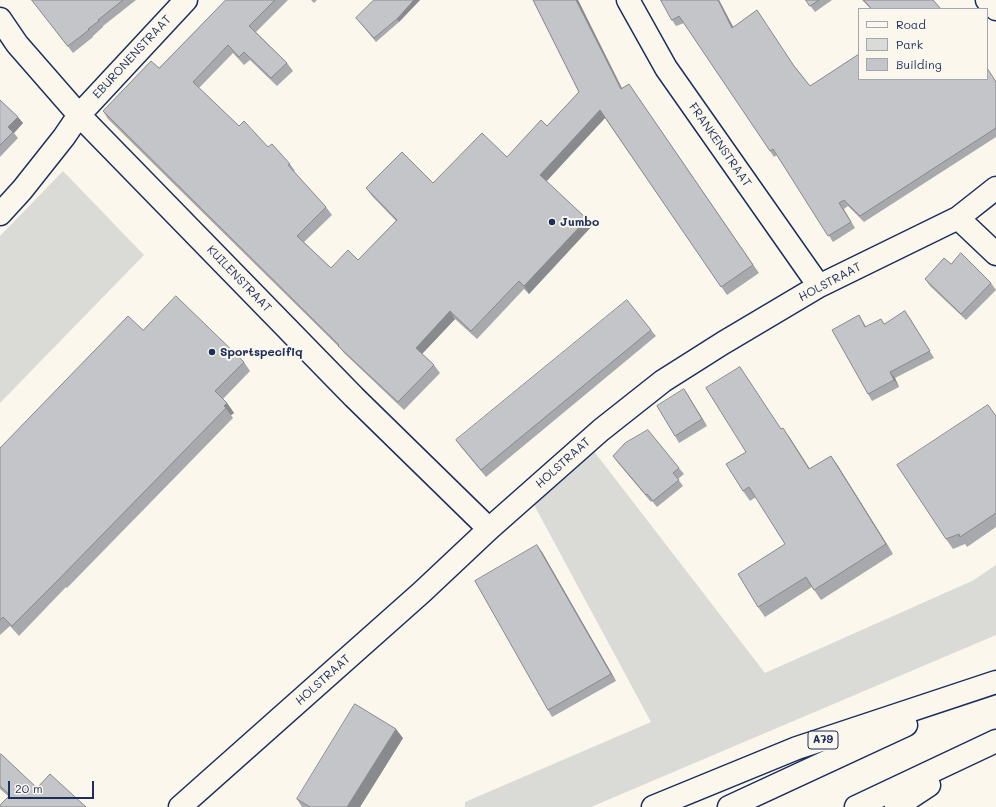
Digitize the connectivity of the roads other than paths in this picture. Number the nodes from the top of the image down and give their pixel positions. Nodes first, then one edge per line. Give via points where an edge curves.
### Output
1 (186, 0) edge
2 (628, 0) edge
3 (987, 0) edge
4 (996, 9) edge
5 (0, 19) edge
6 (79, 115) junction
7 (996, 188) edge
8 (0, 214) edge
9 (958, 218) junction
10 (996, 254) edge
11 (819, 286) junction
12 (489, 529) junction
13 (996, 682) edge
14 (994, 742) edge
15 (180, 807) edge
16 (653, 807) edge
17 (729, 807) edge
18 (856, 807) edge
19 (896, 807) edge

1 - 6 main road, EBURONENSTRAAT
2 - 11 main road, FRANKENSTRAAT via 666,68
3 - 4 main road
5 - 6 main road, KUILENSTRAAT via 17,44
6 - 8 main road, EBURONENSTRAAT via 22,190
6 - 12 main road, KUILENSTRAAT via 354,397
7 - 9 main road, HOLSTRAAT
9 - 10 main road
9 - 11 main road, HOLSTRAAT
11 - 12 main road, HOLSTRAAT via 723,342 663,381 600,430
12 - 15 main road, HOLSTRAAT via 422,592
13 - 16 main road, A79 via 797,748
13 - 17 main road, A79
14 - 18 main road
14 - 19 main road

